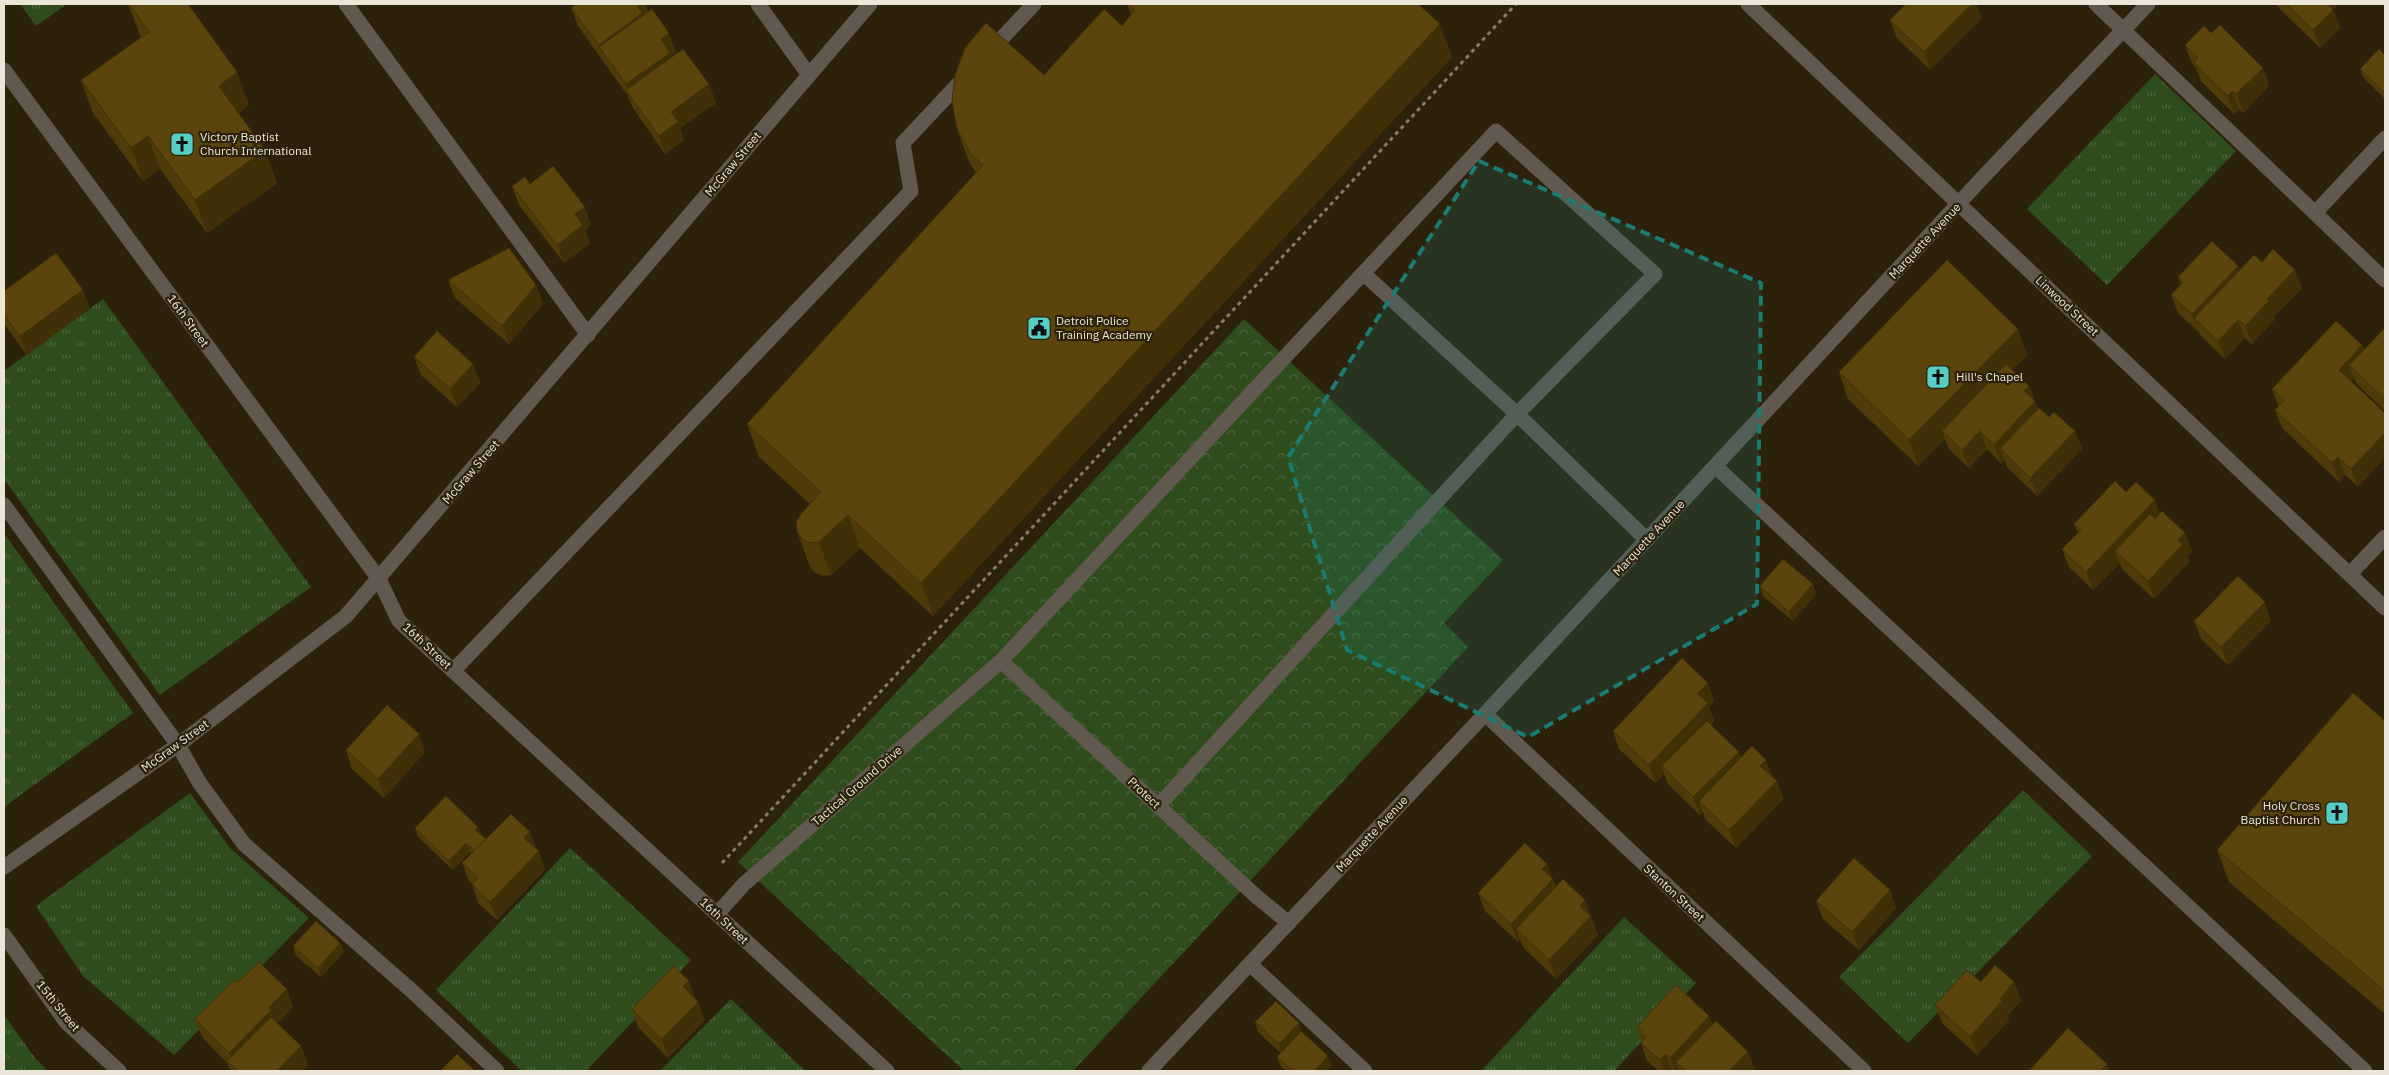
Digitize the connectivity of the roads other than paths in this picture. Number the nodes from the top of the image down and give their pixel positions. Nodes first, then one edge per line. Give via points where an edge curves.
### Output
1 (346, 4) edge
2 (758, 4) edge
3 (870, 4) edge
4 (1034, 4) edge
5 (1748, 4) edge
6 (2096, 4) edge
7 (2148, 4) edge
8 (2123, 30) junction
9 (4, 70) edge
10 (809, 75) junction
11 (2385, 138) edge
12 (1959, 205) junction
13 (2315, 213) junction
14 (1363, 273) junction
15 (2385, 280) edge
16 (588, 335) junction
17 (1517, 414) junction
18 (1715, 466) junction
19 (4, 505) edge
20 (2385, 537) edge
21 (1647, 540) junction
22 (2350, 574) junction
23 (379, 579) junction
24 (2385, 608) edge
25 (1001, 661) junction
26 (453, 671) junction
27 (1485, 714) junction
28 (178, 745) junction
29 (1158, 806) junction
30 (4, 868) edge
31 (717, 914) junction
32 (1289, 923) junction
33 (4, 935) edge
34 (1250, 964) junction
35 (119, 1071) edge
36 (497, 1071) edge
37 (887, 1071) edge
38 (1149, 1071) edge
39 (1365, 1071) edge
40 (1864, 1071) edge
41 (2365, 1071) edge

1 - 16 street
2 - 10 street
3 - 10 street, McGraw Street
4 - 26 street via 903,142 911,191
5 - 12 street, Linwood Street
6 - 8 street
7 - 8 street, Marquette Avenue
8 - 12 street, Marquette Avenue
8 - 13 street
9 - 23 street, 16th Street
10 - 16 street, McGraw Street
11 - 13 street
12 - 18 street, Marquette Avenue
12 - 22 street, Linwood Street
13 - 15 street
14 - 17 street
14 - 17 street, Tactical Ground Drive via 1496,130 1655,274
14 - 25 street, Tactical Ground Drive
16 - 23 street, McGraw Street
17 - 21 street
17 - 29 street
18 - 21 street, Marquette Avenue
18 - 41 street
19 - 28 street
20 - 22 street
21 - 27 street, Marquette Avenue
22 - 24 street, Linwood Street
23 - 26 street, 16th Street via 400,621
23 - 28 street, McGraw Street via 346,616
25 - 29 street, Protect
25 - 31 street, Tactical Ground Drive via 744,884
26 - 31 street, 16th Street
27 - 32 street, Marquette Avenue
27 - 40 street, Stanton Street
28 - 30 street, McGraw Street
28 - 36 street via 198,782 244,844 412,991
29 - 32 street, Protect
31 - 37 street, 16th Street
32 - 34 street, Marquette Avenue
33 - 35 street, 15th Street via 66,1022
34 - 38 street, Marquette Avenue
34 - 39 street

